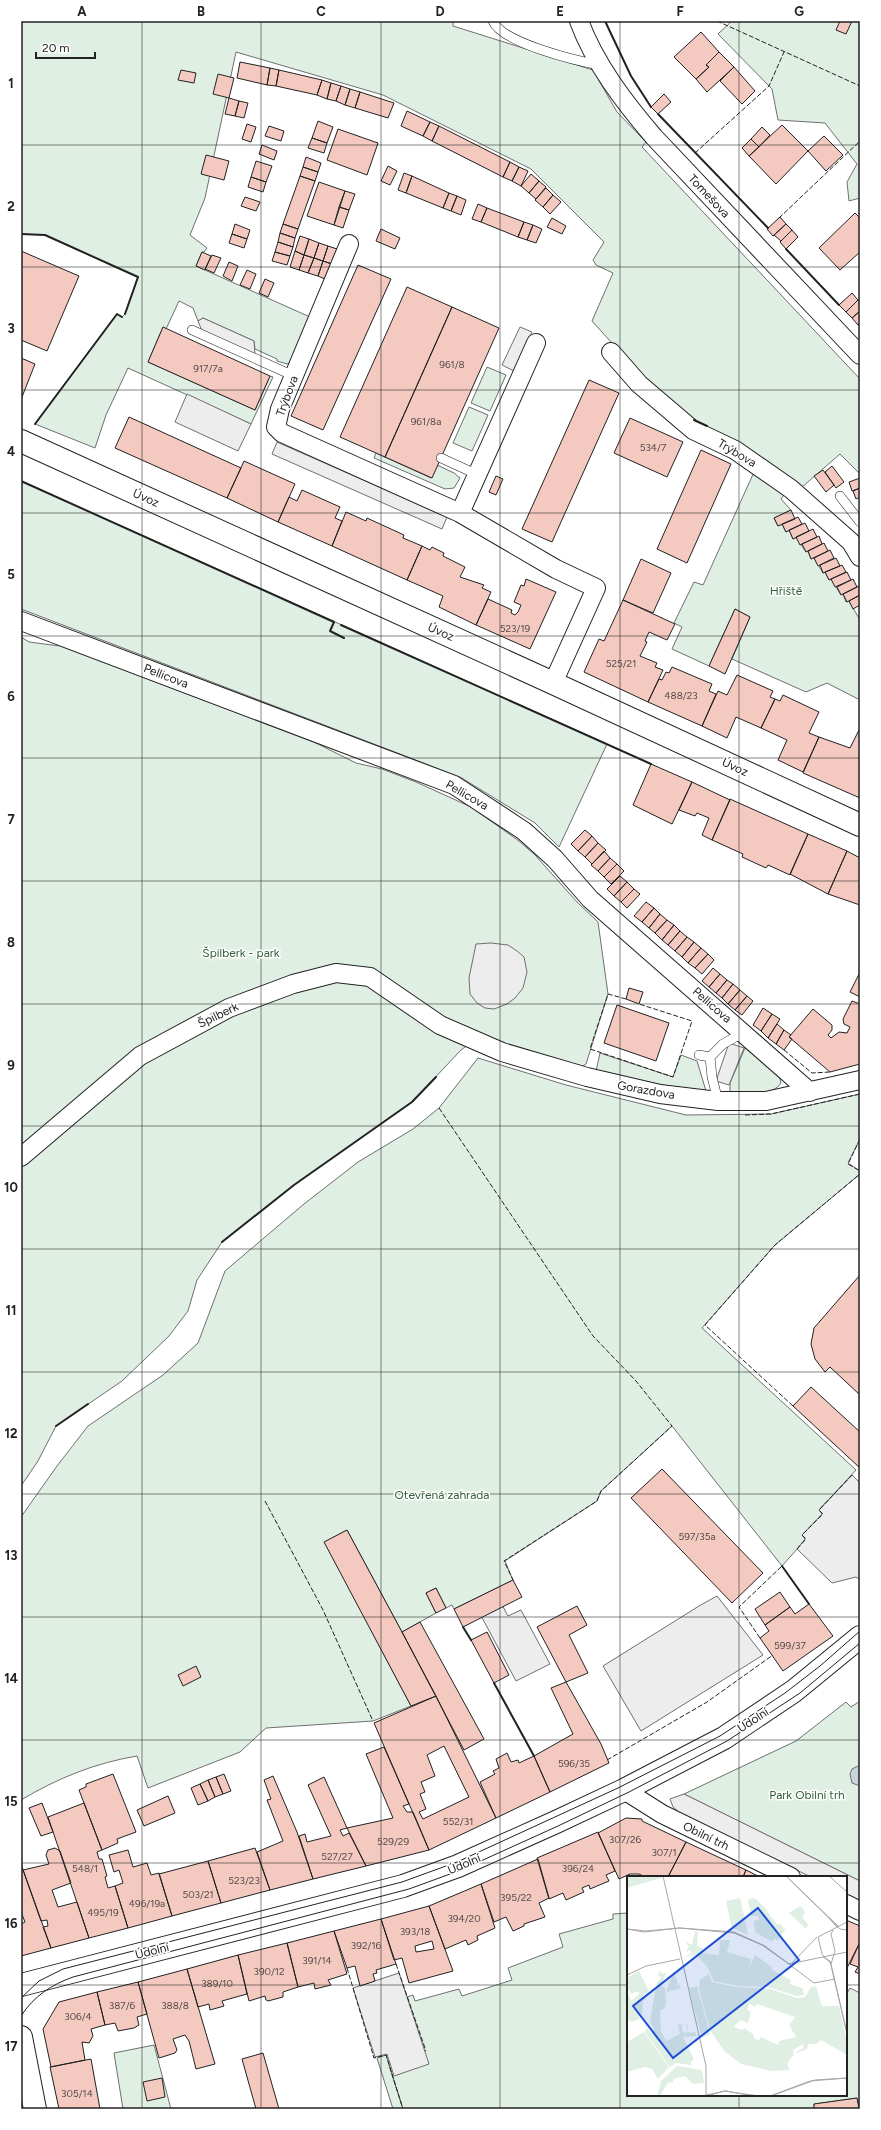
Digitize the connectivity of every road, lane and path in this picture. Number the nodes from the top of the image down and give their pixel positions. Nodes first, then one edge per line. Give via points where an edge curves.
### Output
1 (492, 21) edge
2 (579, 21) edge
3 (602, 65) junction
4 (349, 244) dead end
5 (192, 330) dead end
6 (536, 343) dead end
7 (611, 352) dead end
8 (860, 355) edge
9 (294, 376) junction
10 (21, 441) edge
11 (441, 458) dead end
12 (476, 474) junction
13 (840, 496) dead end
14 (460, 513) junction
15 (860, 522) edge
16 (860, 557) edge
17 (21, 621) edge
18 (553, 683) junction
19 (860, 825) edge
20 (440, 1024) joint
21 (744, 1032) junction
22 (700, 1054) dead end
23 (710, 1057) junction
24 (860, 1080) edge
25 (810, 1092) junction
26 (718, 1101) junction
27 (21, 1157) edge
28 (860, 1637) edge
29 (624, 1790) junction
30 (789, 1876) edge
31 (847, 1904) edge
32 (860, 1911) edge
33 (21, 1985) edge
34 (21, 2037) edge
35 (35, 2109) edge

1 - 3 lane via 506,34 519,41 576,60
2 - 3 street, Tomešova
3 - 8 street, Tomešova via 627,105 654,136
4 - 9 street, Trýbova
5 - 9 lane
6 - 12 street
7 - 16 street, Trýbova via 639,384 693,430 735,450 791,489 851,542
9 - 14 street, Trýbova via 280,409 276,427 282,433
10 - 18 street, Úvoz
11 - 12 lane
12 - 14 street
13 - 15 lane
14 - 18 street, Trýbova via 556,569 596,588
17 - 21 street, Pellicova via 454,785 524,831 555,859 590,899
18 - 19 street, Úvoz
20 - 26 street, Gorazdova via 502,1052 587,1077 660,1094
20 - 27 street, Špilberk via 370,977 336,973 293,984 229,1008 140,1056
21 - 23 lane via 723,1044
21 - 25 street, Pellicova
22 - 23 lane
23 - 26 lane
24 - 25 street, Gorazdova
25 - 26 street, Gorazdova via 766,1101
28 - 29 street, Údolní via 794,1692 755,1718 724,1738
29 - 30 street, Obilní trh via 662,1814
29 - 33 street, Údolní via 485,1855 418,1882
31 - 32 street
34 - 35 street

